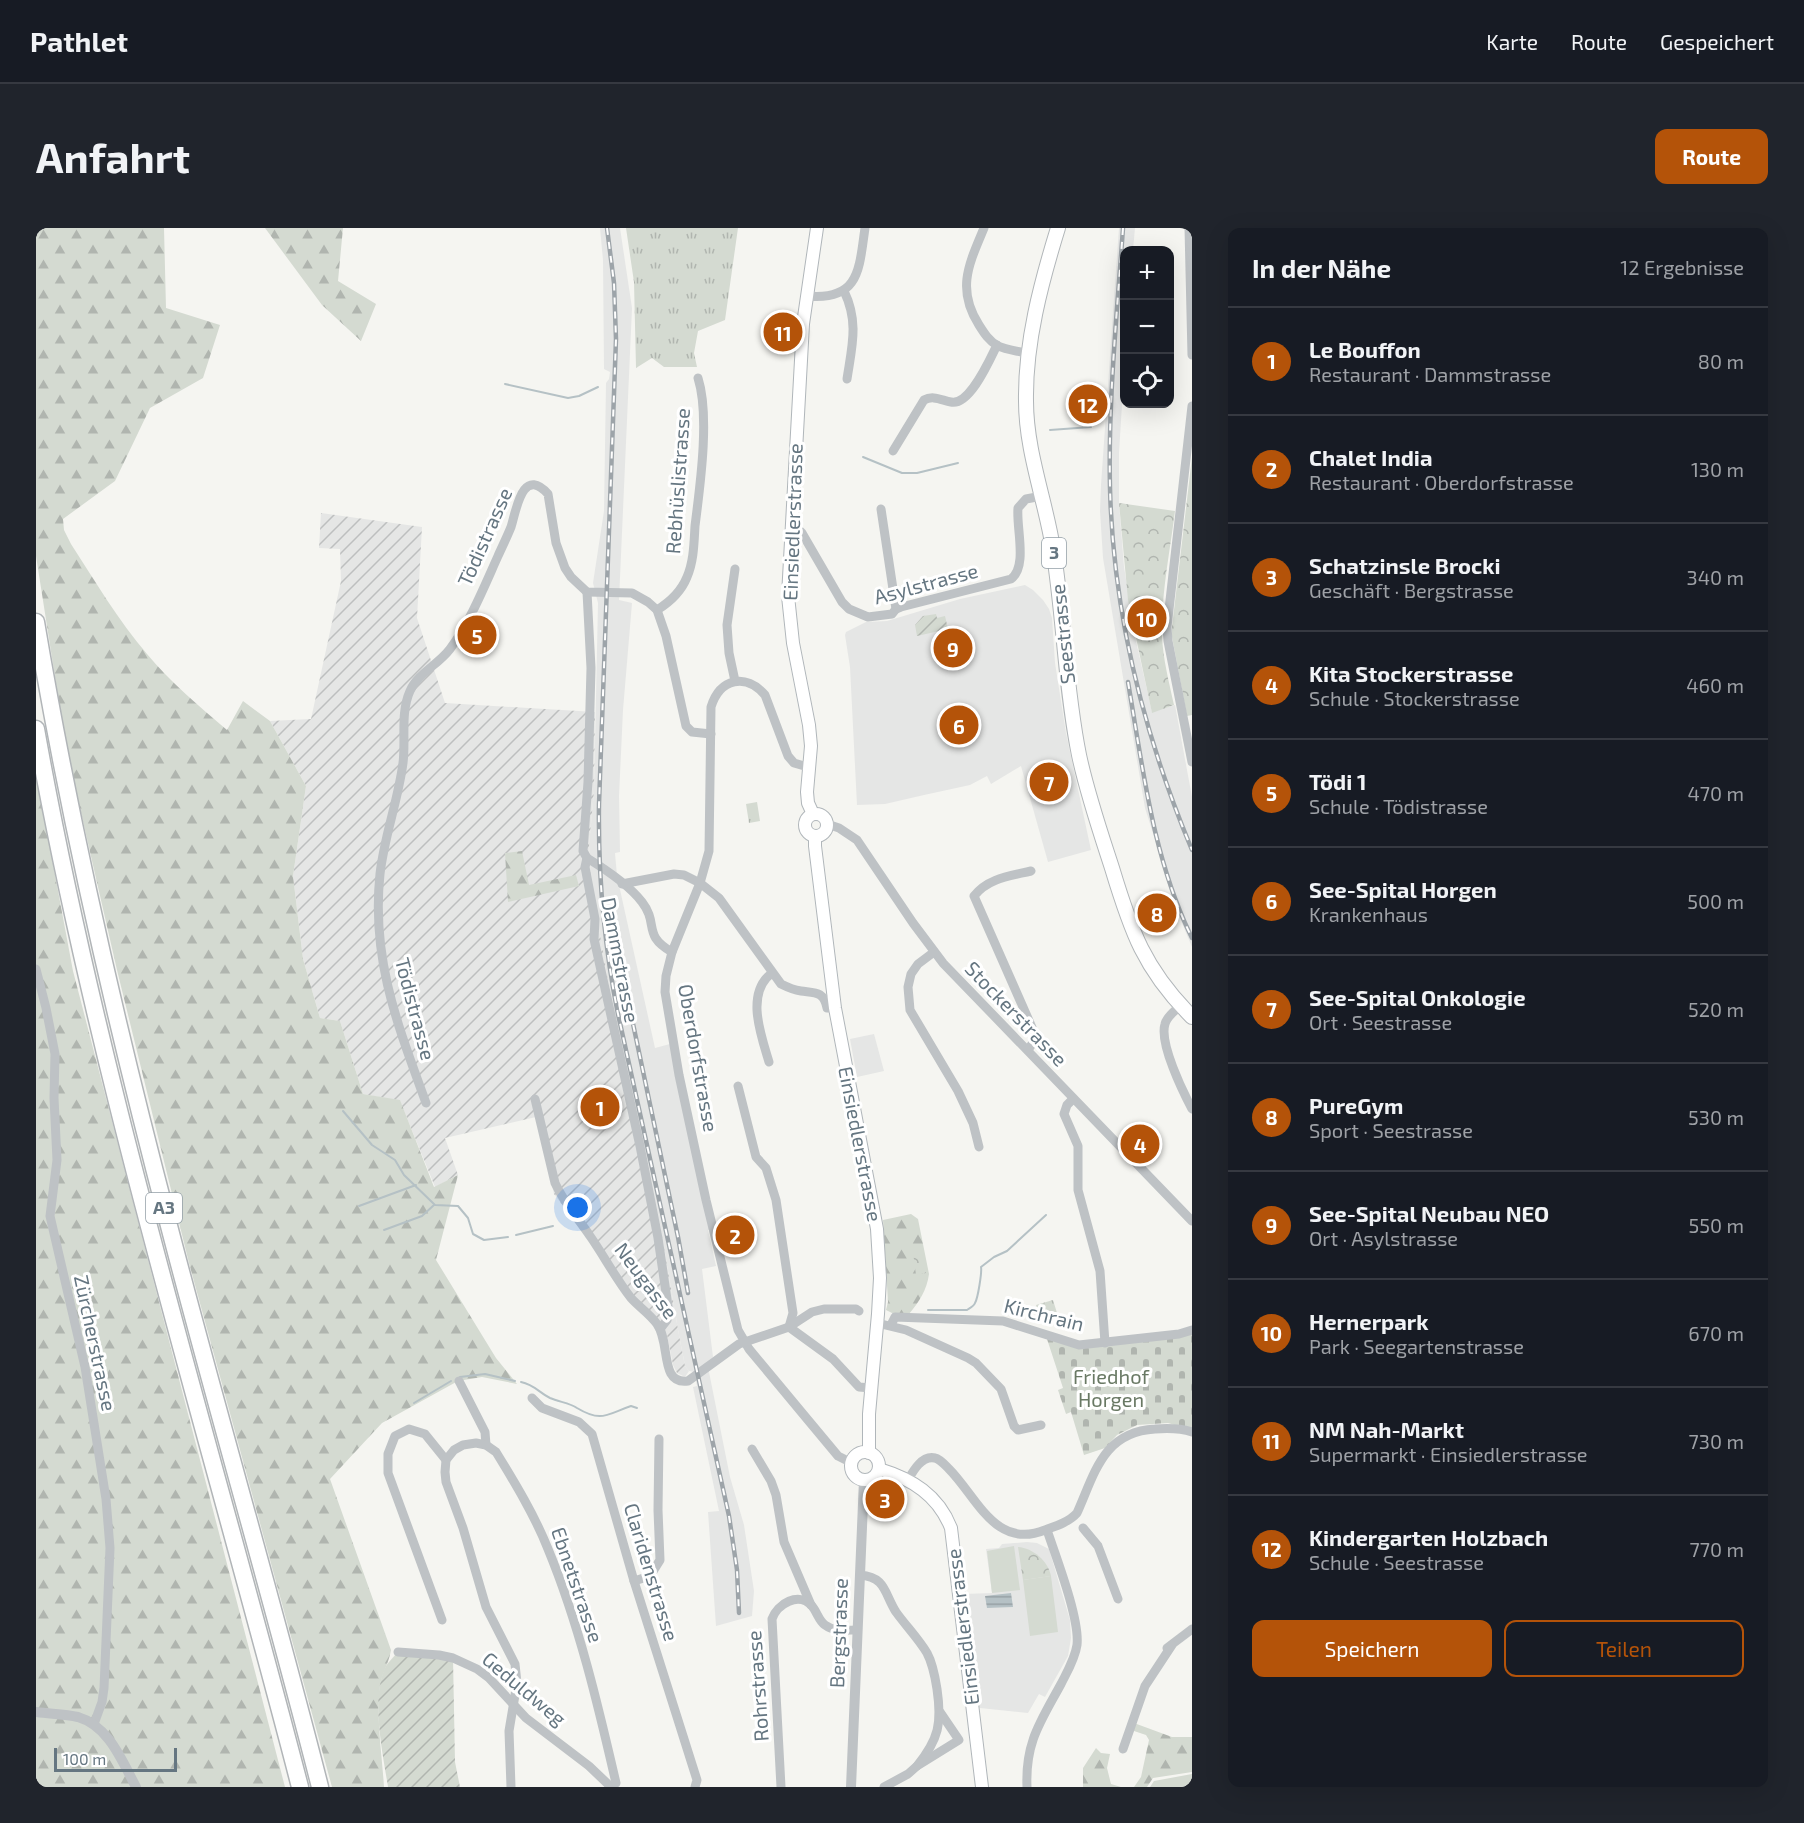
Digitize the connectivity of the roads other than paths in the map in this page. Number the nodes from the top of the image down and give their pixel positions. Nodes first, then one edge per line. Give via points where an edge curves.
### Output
1 (817, 228) edge
2 (864, 228) edge
3 (984, 228) edge
4 (1058, 228) edge
5 (1189, 228) edge
6 (844, 291) junction
7 (807, 296) junction
8 (997, 345) junction
9 (1029, 354) junction
10 (1192, 356) edge
11 (698, 378) dead end
12 (847, 379) dead end
13 (1192, 406) edge
14 (893, 451) dead end
15 (1042, 496) junction
16 (881, 509) dead end
17 (792, 528) junction
18 (735, 569) dead end
19 (587, 591) junction
20 (896, 609) junction
21 (657, 610) junction
22 (36, 622) edge
23 (735, 681) junction
24 (36, 729) edge
25 (711, 734) junction
26 (1192, 762) edge
27 (808, 767) junction
28 (813, 814) junction
29 (827, 824) junction
30 (815, 836) junction
31 (587, 858) junction
32 (1030, 871) dead end
33 (620, 882) junction
34 (700, 883) junction
35 (672, 952) junction
36 (934, 952) junction
37 (36, 969) edge
38 (772, 973) junction
39 (1180, 1006) junction
40 (835, 1008) junction
41 (1192, 1017) edge
42 (1028, 1050) junction
43 (769, 1062) dead end
44 (738, 1086) dead end
45 (535, 1099) dead end
46 (1073, 1099) junction
47 (426, 1103) dead end
48 (1192, 1109) edge
49 (979, 1147) dead end
50 (1192, 1221) edge
51 (859, 1311) dead end
52 (877, 1323) junction
53 (891, 1325) junction
54 (789, 1327) junction
55 (660, 1329) junction
56 (1192, 1330) edge
57 (744, 1342) junction
58 (1106, 1342) junction
59 (459, 1381) dead end
60 (871, 1388) junction
61 (532, 1398) dead end
62 (1041, 1425) dead end
63 (1192, 1432) edge
64 (659, 1439) dead end
65 (486, 1445) junction
66 (752, 1449) dead end
67 (869, 1453) junction
68 (446, 1460) junction
69 (852, 1463) junction
70 (879, 1469) junction
71 (864, 1480) junction
72 (908, 1480) junction
73 (1083, 1528) dead end
74 (1047, 1530) junction
75 (860, 1575) junction
76 (634, 1581) junction
77 (1118, 1599) dead end
78 (811, 1605) junction
79 (442, 1620) dead end
80 (1192, 1629) edge
81 (857, 1630) junction
82 (398, 1652) dead end
83 (513, 1704) junction
84 (36, 1712) edge
85 (940, 1712) junction
86 (94, 1725) junction
87 (1123, 1749) dead end
88 (917, 1766) junction
89 (889, 1785) edge
90 (615, 1786) edge
91 (136, 1787) edge
92 (300, 1787) edge
93 (320, 1787) edge
94 (511, 1787) edge
95 (695, 1787) edge
96 (781, 1787) edge
97 (851, 1787) edge
98 (982, 1787) edge
99 (1027, 1787) edge

1 - 7 main road, Einsiedlerstrasse
2 - 6 street via 856,275
3 - 8 street via 968,266 965,285 973,316 986,337
4 - 9 main road, Seestrasse / 3 via 1041,288
5 - 10 street
6 - 7 street via 827,297
6 - 12 street via 853,315
7 - 17 main road, Einsiedlerstrasse
8 - 9 street
8 - 14 street via 965,397 956,403 924,400
9 - 15 main road, Seestrasse / 3 via 1026,413
11 - 21 street, Rebhüslistrasse via 703,421 691,564 680,590
13 - 26 street via 1167,627
15 - 20 street, Asylstrasse via 1026,499 1018,508 1020,564 1015,577
15 - 39 main road, Seestrasse / 3 via 1053,547 1075,732 1087,789 1130,926 1146,960
16 - 20 street
17 - 20 street, Asylstrasse via 802,532 849,609 868,617 892,614
17 - 27 main road, Einsiedlerstrasse via 788,596 812,746
18 - 23 street via 727,625
19 - 21 street via 632,593
19 - 31 street, Dammstrasse via 591,662 583,851
19 - 47 street, Tödistrasse via 565,568 556,543 548,494 540,487 526,489 519,496 511,527 457,638 410,691 403,765 380,873 378,914 389,997
21 - 25 street via 686,726 692,732
22 - 93 highway, A3 via 72,817 124,1051
23 - 25 street, Oberdorfstrasse via 713,698
23 - 27 street via 760,689 788,756 794,763
24 - 92 highway, A3 via 69,897 117,1105
25 - 34 street, Oberdorfstrasse via 709,851
27 - 28 main road, Einsiedlerstrasse via 808,801
28 - 29 main road via 820,815
28 - 30 main road via 805,825 809,834
29 - 30 main road via 824,833
29 - 36 street, Stockerstrasse via 857,840
30 - 40 main road, Einsiedlerstrasse
31 - 33 street
31 - 55 street, Dammstrasse via 594,939 658,1238 669,1313
32 - 42 street via 982,886 974,896 1034,1032
33 - 34 street via 674,874
33 - 35 street via 642,901 654,937
34 - 35 street, Oberdorfstrasse
34 - 38 street via 719,898
35 - 57 street, Oberdorfstrasse via 665,992 679,1075 731,1308
36 - 42 street, Stockerstrasse
36 - 49 street via 911,974 910,1010 958,1091
37 - 86 street, Zürcherstrasse via 55,1054 57,1160 50,1216 85,1367 108,1518 105,1675
38 - 40 street via 789,988 821,994 827,1008
38 - 43 street via 762,984 757,1004
39 - 41 main road, Seestrasse / 3
39 - 48 street via 1167,1018 1164,1029 1175,1073
40 - 52 main road, Einsiedlerstrasse via 875,1218
42 - 46 street, Stockerstrasse
44 - 54 street via 756,1157 766,1168 776,1200 793,1313
45 - 55 street, Neugasse via 560,1195 629,1295
46 - 50 street, Stockerstrasse
46 - 58 street via 1065,1114 1078,1146 1078,1190 1100,1271
51 - 54 street via 824,1309
52 - 53 street
52 - 60 main road, Einsiedlerstrasse
53 - 58 street, Kirchrain via 895,1317 1003,1321 1072,1344
53 - 62 street via 976,1363 1001,1389 1018,1430
54 - 57 street
54 - 60 street via 833,1359 859,1387
55 - 57 street, Neugasse via 669,1370 680,1382 692,1379
56 - 58 street, Kirchrain
57 - 69 street, Oberdorfstrasse via 838,1456
59 - 65 street, Ebnetstrasse via 485,1432
60 - 67 main road, Einsiedlerstrasse
61 - 76 street, Claridenstrasse via 542,1408 579,1422 592,1434
63 - 74 street via 1147,1430 1119,1440 1105,1452 1077,1513 1071,1520
64 - 76 street via 660,1560 650,1576
65 - 68 street via 464,1445
65 - 90 street, Ebnetstrasse via 496,1452 549,1549 576,1631
66 - 78 street via 771,1481 784,1542
67 - 69 main road via 860,1453
67 - 70 main road via 878,1461
68 - 79 street via 425,1434 409,1429 395,1436 388,1454 388,1473
68 - 83 street via 446,1482 486,1607 515,1664
69 - 71 main road via 854,1474
70 - 71 main road via 872,1479
70 - 72 main road, Einsiedlerstrasse
71 - 75 street, Bergstrasse
72 - 74 street via 917,1466 936,1458 956,1476 983,1513 1008,1531 1026,1535
72 - 98 main road, Einsiedlerstrasse via 939,1504 951,1528
73 - 77 street via 1098,1546
74 - 99 street via 1076,1625 1077,1645 1071,1665 1034,1733
75 - 81 street, Bergstrasse
75 - 85 street via 882,1584 928,1654
76 - 95 street, Claridenstrasse via 698,1780
78 - 81 street via 826,1626
78 - 96 street, Rohrstrasse via 789,1601 781,1604 772,1619
80 - 87 street via 1169,1647 1144,1686
81 - 97 street, Bergstrasse
82 - 83 street, Geduldweg via 430,1653 465,1662 489,1678
83 - 90 street, Geduldweg
83 - 94 street via 508,1753
84 - 86 street via 70,1716
85 - 88 street via 934,1743
85 - 88 street via 959,1740
86 - 91 street via 109,1740
88 - 89 street

